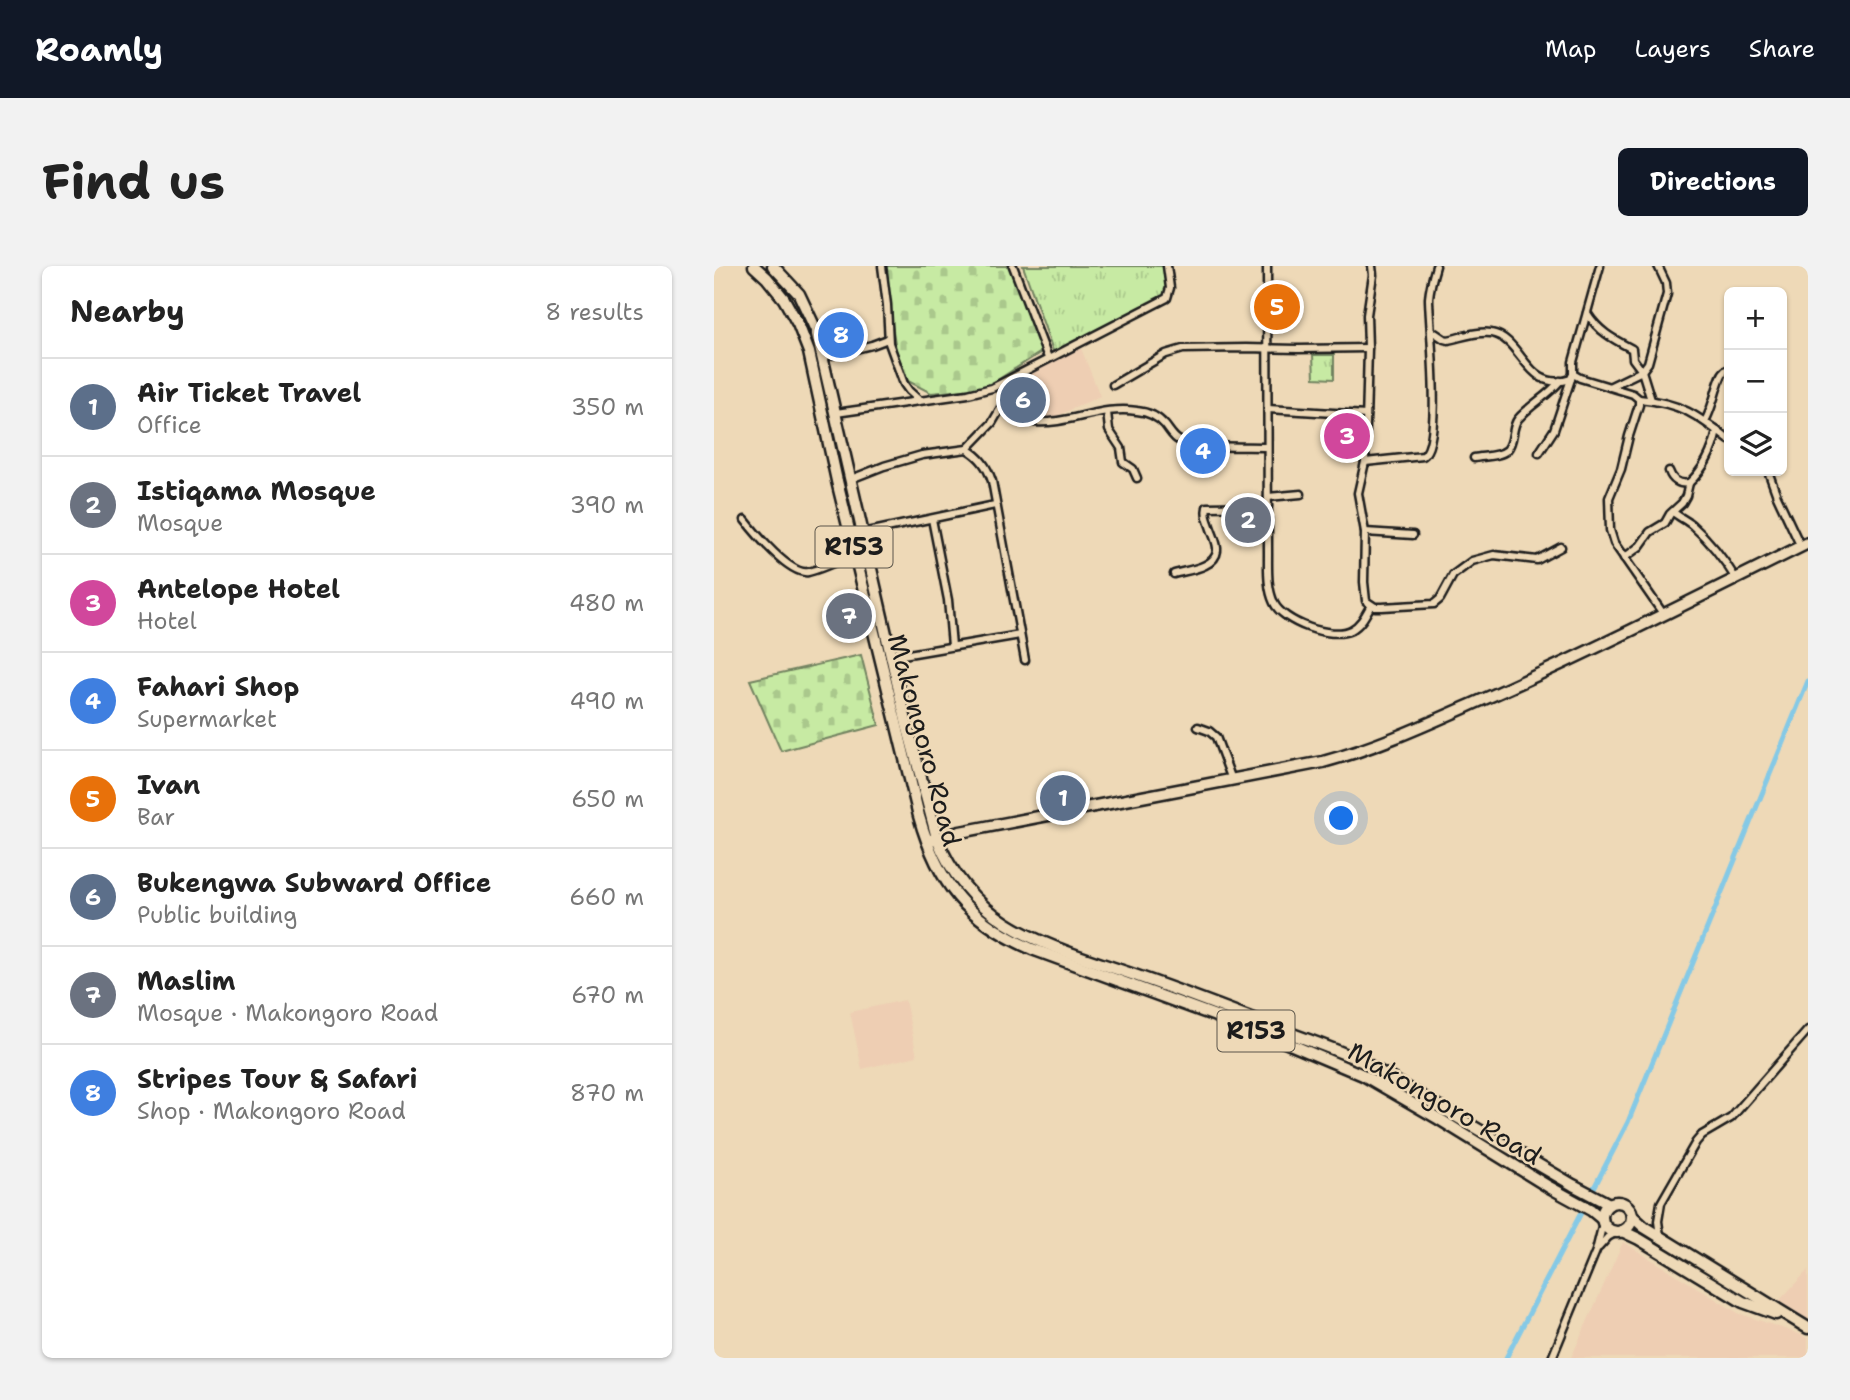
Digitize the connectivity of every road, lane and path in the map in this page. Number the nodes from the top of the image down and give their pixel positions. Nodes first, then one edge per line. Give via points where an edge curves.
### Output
1 (754, 266) edge
2 (774, 266) edge
3 (882, 266) edge
4 (1013, 266) edge
5 (1167, 266) edge
6 (1267, 266) edge
7 (1372, 266) edge
8 (1436, 266) edge
9 (1600, 266) edge
10 (1658, 266) edge
11 (1587, 313) junction
12 (1584, 323) junction
13 (1598, 329) junction
14 (1432, 331) junction
15 (888, 339) junction
16 (1267, 348) junction
17 (1368, 348) junction
18 (823, 356) junction
19 (1048, 358) junction
20 (1642, 372) junction
21 (1724, 372) edge
22 (1572, 376) junction
23 (1560, 381) junction
24 (1009, 383) junction
25 (1113, 385) dead end
26 (1609, 387) junction
27 (1639, 398) junction
28 (919, 400) junction
29 (1651, 400) junction
30 (1268, 409) junction
31 (1107, 412) junction
32 (836, 413) junction
33 (1366, 415) junction
34 (1705, 421) junction
35 (1717, 431) junction
36 (1724, 436) edge
37 (1267, 447) junction
38 (967, 449) junction
39 (1539, 453) dead end
40 (1474, 458) dead end
41 (1365, 462) junction
42 (1669, 471) dead end
43 (1770, 476) edge
44 (851, 478) junction
45 (1138, 478) dead end
46 (1689, 483) junction
47 (1301, 494) dead end
48 (1268, 497) junction
49 (995, 505) junction
50 (1268, 506) junction
51 (1673, 512) junction
52 (932, 519) junction
53 (745, 520) dead end
54 (1365, 532) junction
55 (863, 533) junction
56 (1413, 535) dead end
57 (1804, 545) edge
58 (1561, 547) dead end
59 (855, 554) junction
60 (1624, 558) junction
61 (1174, 574) dead end
62 (1736, 579) junction
63 (1371, 605) junction
64 (1664, 615) junction
65 (1020, 635) junction
66 (952, 646) junction
67 (891, 657) junction
68 (1025, 660) dead end
69 (1198, 727) dead end
70 (1232, 780) junction
71 (937, 838) junction
72 (926, 841) junction
73 (1808, 1031) edge
74 (1609, 1203) junction
75 (1632, 1216) junction
76 (1603, 1221) junction
77 (1620, 1232) junction
78 (1660, 1237) junction
79 (1596, 1251) junction
80 (1787, 1316) junction
81 (1808, 1328) edge
82 (1552, 1358) edge

1 - 59 main road, Makongoro Road / R153 via 784,299 809,352
2 - 18 main road, Makongoro Road / R153 via 807,309
3 - 15 street
4 - 19 street
5 - 19 street via 1167,298
6 - 16 street
7 - 17 street
8 - 14 street via 1429,295
9 - 11 street
10 - 20 street via 1667,288 1666,303
11 - 12 street
11 - 13 street
12 - 13 street
12 - 22 street
13 - 20 street via 1630,348
14 - 23 street via 1448,340 1497,335 1531,370
14 - 41 street via 1433,416 1428,453
15 - 18 street
15 - 28 street via 904,384
16 - 17 street
16 - 25 street via 1175,350
16 - 30 street
17 - 33 street
18 - 32 main road, Makongoro Road / R153
19 - 24 street
20 - 26 street
20 - 29 street
21 - 34 street
22 - 23 street
22 - 26 street
22 - 39 street via 1554,430
23 - 40 street via 1518,418 1508,449
24 - 28 street
24 - 31 street via 1034,422
24 - 38 street via 992,423
26 - 27 street
27 - 29 street
27 - 60 street via 1609,498 1611,537
28 - 32 street
29 - 34 street via 1688,410
30 - 33 street
30 - 37 street
31 - 37 street via 1149,413 1174,437 1188,443
31 - 45 street via 1109,430 1121,448 1123,462
32 - 44 main road, Makongoro Road / R153
33 - 41 street
34 - 35 street
35 - 36 street
35 - 46 street via 1707,460
37 - 48 street
38 - 44 street via 922,455
38 - 49 street via 987,468
41 - 54 street via 1358,493
42 - 46 street via 1674,480
43 - 57 street
44 - 55 main road, Makongoro Road / R153
46 - 51 street via 1682,503
47 - 48 street
48 - 50 street
49 - 52 street
49 - 65 street
50 - 61 street via 1208,507 1206,514 1217,546 1215,558
50 - 63 street via 1269,582 1273,602 1283,614 1311,628 1343,632 1360,623
51 - 60 street
51 - 62 street via 1702,535
52 - 55 street
52 - 66 street
53 - 59 street via 798,571 809,572
54 - 56 street
54 - 63 street via 1364,589
55 - 67 main road, Makongoro Road / R153
57 - 62 main road
58 - 63 street via 1538,560 1494,555 1472,561 1453,575 1434,604
59 - 72 main road, Makongoro Road / R153
60 - 64 street
62 - 64 main road
64 - 70 main road via 1366,750
65 - 66 street
65 - 68 street
66 - 67 street
67 - 71 main road, Makongoro Road / R153
69 - 70 street via 1216,737
70 - 71 main road
71 - 72 main road
71 - 74 main road, Makongoro Road / R153 via 965,886 990,912 1017,930 1340,1051
72 - 76 main road, Makongoro Road / R153 via 956,895 983,921 1013,940 1273,1037 1382,1084
73 - 78 street via 1731,1118 1696,1142 1661,1203
74 - 75 main road, Makongoro Road / R153 via 1624,1203
74 - 76 main road
75 - 77 main road via 1630,1225
75 - 78 main road, Makongoro Road / R153
76 - 77 main road, Makongoro Road / R153 via 1609,1230
76 - 79 street
77 - 79 street
77 - 80 main road, Makongoro Road / R153 via 1743,1302
78 - 80 main road, Makongoro Road / R153
79 - 82 street
80 - 81 main road, Makongoro Road / R153

